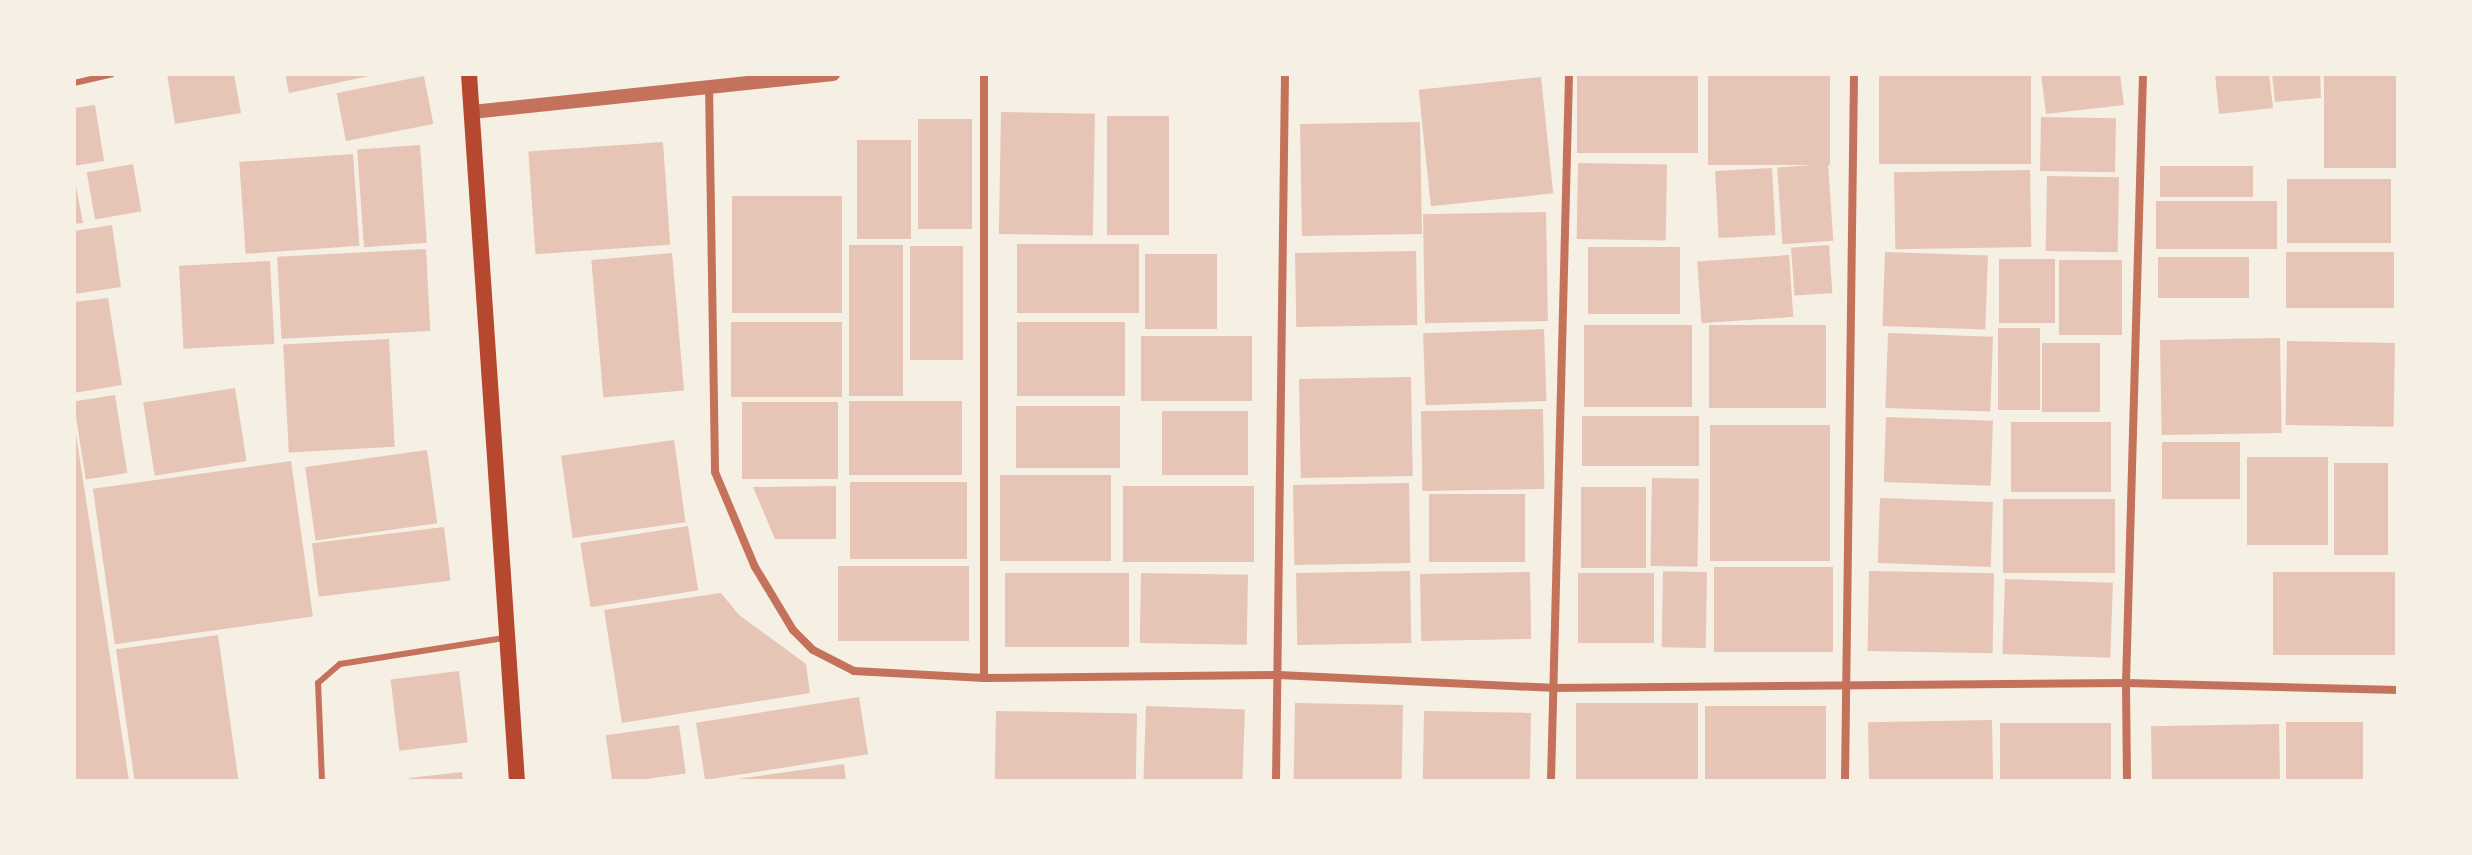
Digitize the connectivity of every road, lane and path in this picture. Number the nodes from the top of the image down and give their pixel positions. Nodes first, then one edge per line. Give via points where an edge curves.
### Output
1 (112, 74) edge
2 (469, 74) edge
3 (833, 74) edge
4 (984, 74) edge
5 (1285, 74) edge
6 (1569, 74) edge
7 (1854, 74) edge
8 (2143, 74) edge
9 (74, 83) edge
10 (709, 86) junction
11 (472, 112) junction
12 (508, 637) junction
13 (1279, 675) junction
14 (984, 678) junction
15 (2126, 683) junction
16 (1845, 686) junction
17 (1552, 688) junction
18 (2398, 690) edge
19 (322, 781) edge
20 (517, 781) edge
21 (1276, 781) edge
22 (1551, 781) edge
23 (1845, 781) edge
24 (2127, 781) edge

1 - 9 lane
2 - 11 main road
3 - 10 street
4 - 14 street
5 - 13 street
6 - 17 street
7 - 16 street
8 - 15 street
10 - 11 street
10 - 14 street via 715,472 755,567 793,630 813,650 854,671
11 - 12 main road
12 - 19 lane via 340,664 318,683
12 - 20 main road
13 - 14 street
13 - 17 street
13 - 21 street
15 - 16 street
15 - 18 street
15 - 24 street
16 - 17 street
16 - 23 street
17 - 22 street

